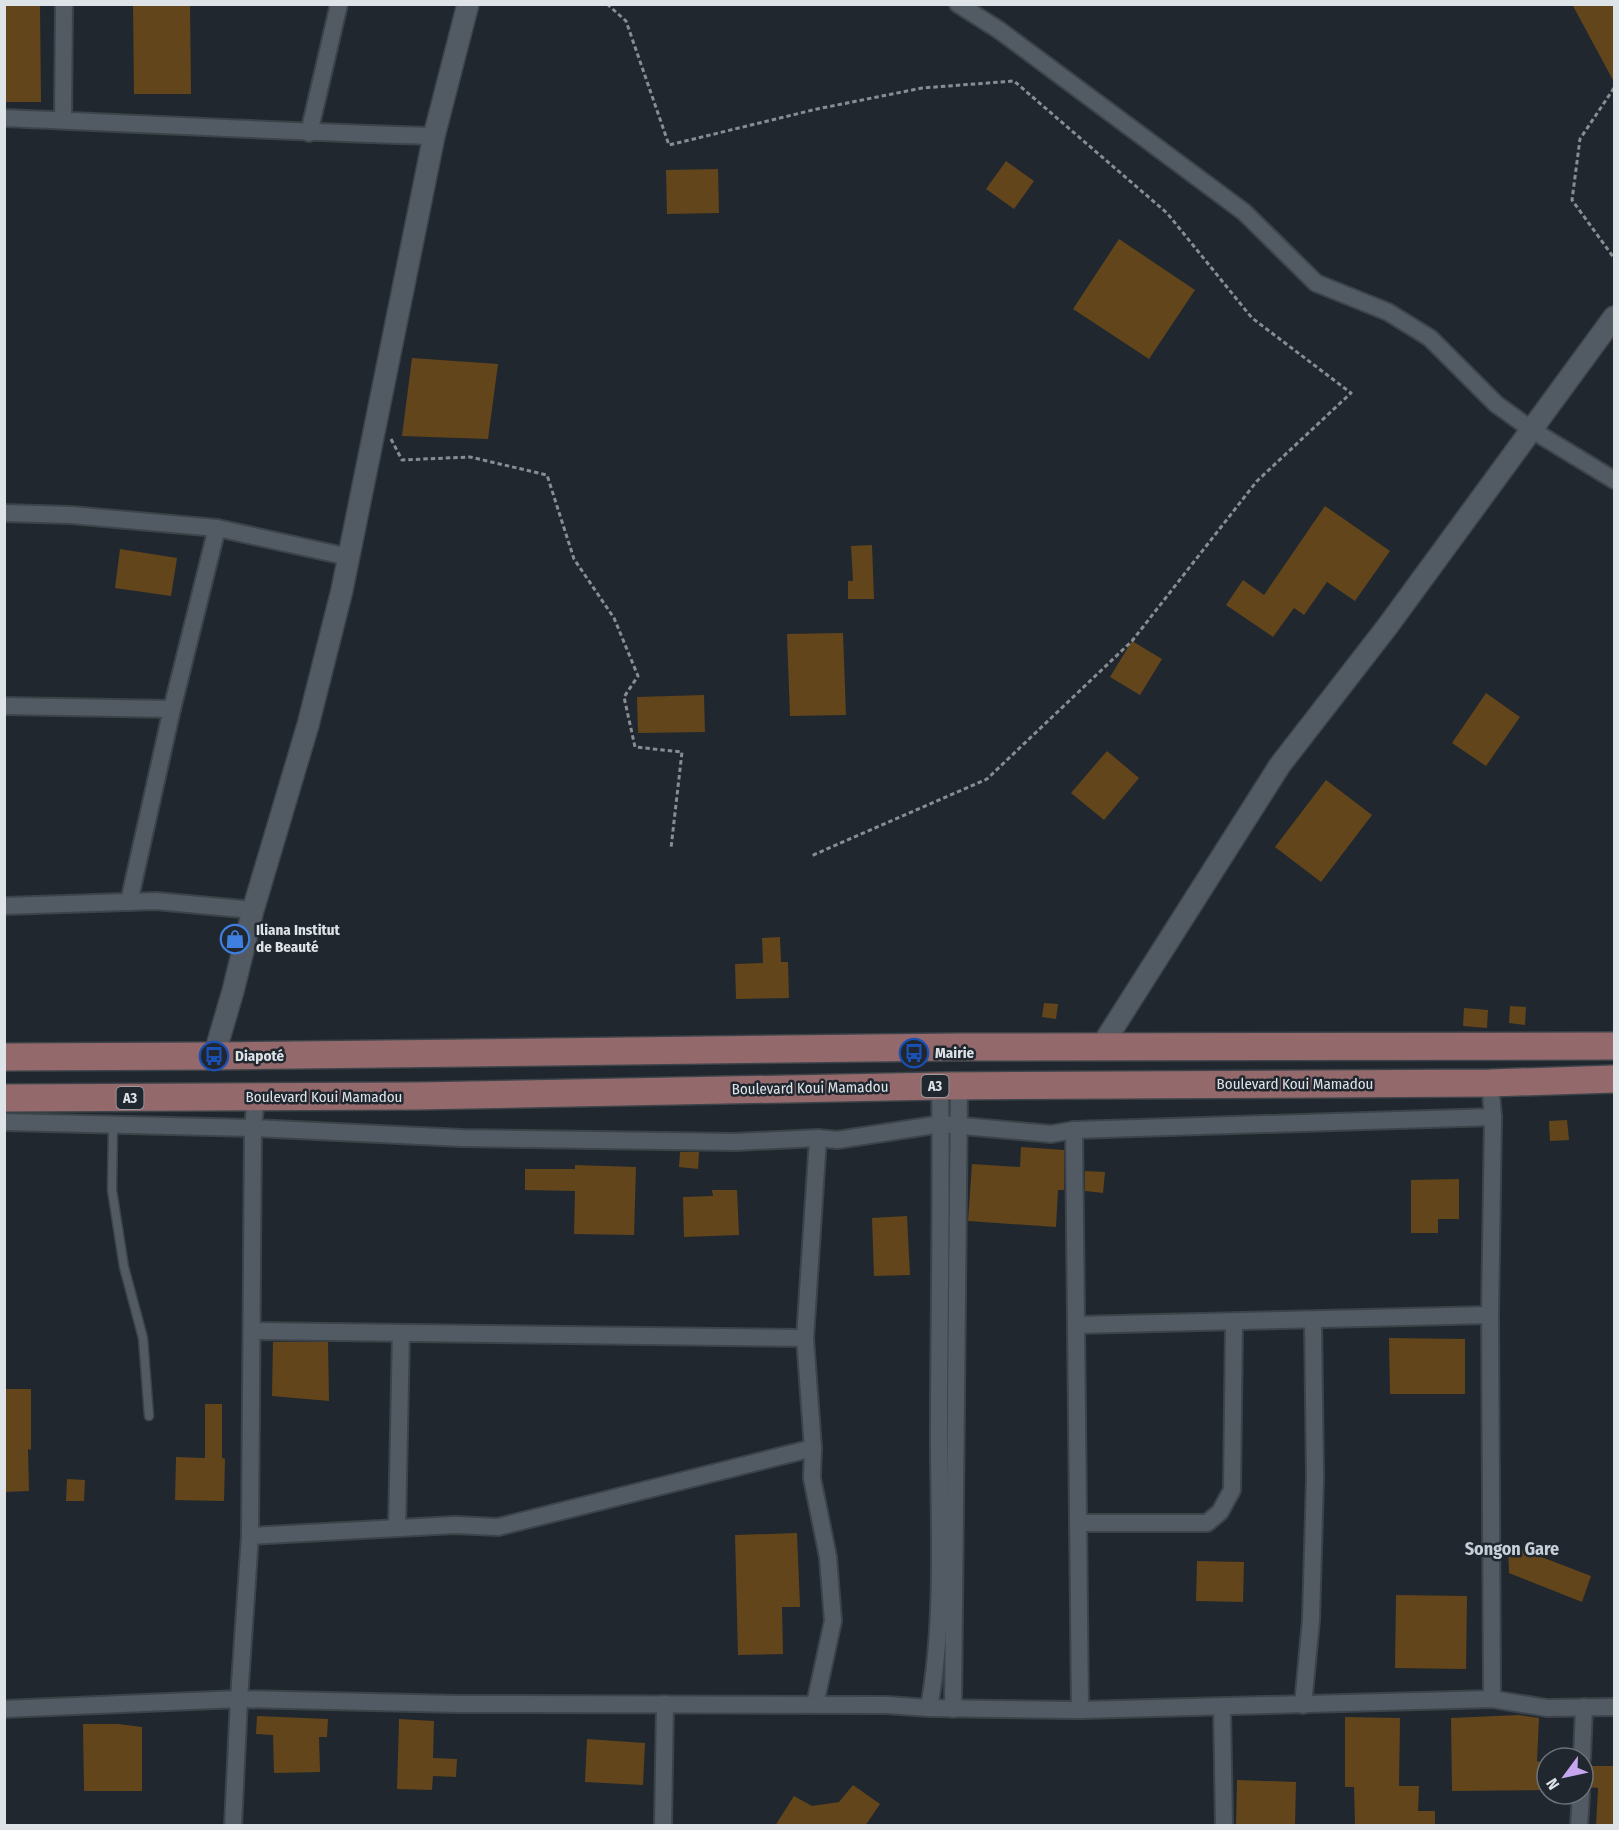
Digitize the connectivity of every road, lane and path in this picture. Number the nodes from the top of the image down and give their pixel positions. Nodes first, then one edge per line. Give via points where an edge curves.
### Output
1 (64, 4) edge
2 (339, 4) edge
3 (468, 4) edge
4 (607, 4) edge
5 (958, 4) edge
6 (1614, 88) edge
7 (4, 118) edge
8 (63, 120) junction
9 (309, 133) junction
10 (434, 136) junction
11 (1614, 258) edge
12 (1614, 317) edge
13 (379, 415) junction
14 (1532, 430) junction
15 (1614, 480) edge
16 (4, 513) edge
17 (217, 528) junction
18 (349, 557) junction
19 (4, 706) edge
20 (172, 709) junction
21 (671, 848) dead end
22 (811, 856) dead end
23 (129, 902) junction
24 (4, 906) edge
25 (253, 910) junction
26 (1614, 1046) edge
27 (1101, 1047) junction
28 (214, 1056) junction
29 (4, 1057) edge
30 (1614, 1079) edge
31 (1490, 1083) junction
32 (949, 1086) junction
33 (256, 1097) junction
34 (4, 1098) edge
35 (210, 1098) junction
36 (1493, 1117) junction
37 (4, 1122) edge
38 (940, 1124) junction
39 (113, 1125) junction
40 (959, 1125) junction
41 (253, 1128) junction
42 (1074, 1130) junction
43 (818, 1138) junction
44 (1490, 1316) junction
45 (1313, 1320) junction
46 (1234, 1322) junction
47 (1076, 1326) junction
48 (252, 1331) junction
49 (401, 1333) junction
50 (805, 1338) junction
51 (149, 1416) dead end
52 (813, 1448) junction
53 (1078, 1523) junction
54 (397, 1528) junction
55 (250, 1536) junction
56 (1492, 1699) junction
57 (239, 1700) junction
58 (665, 1704) junction
59 (815, 1704) junction
60 (1303, 1705) junction
61 (1222, 1707) junction
62 (1584, 1707) junction
63 (1614, 1707) edge
64 (4, 1708) edge
65 (929, 1708) junction
66 (953, 1708) junction
67 (1080, 1710) junction
68 (1582, 1746) edge
69 (1581, 1806) edge
70 (233, 1826) edge
71 (663, 1826) edge
72 (1224, 1826) edge
73 (1580, 1826) edge

1 - 8 street
2 - 9 street
3 - 10 street
4 - 22 path via 626,21 669,145 922,88 1014,81 1167,213 1252,318 1351,393 1257,482 1132,641 987,779
5 - 14 street via 999,30 1244,212 1316,283 1388,312 1430,338 1496,404
6 - 11 path via 1580,140 1572,200
7 - 8 street
8 - 9 street
9 - 10 street
10 - 13 street
12 - 14 street
13 - 18 street
13 - 21 path via 402,459 470,457 547,475 574,560 614,618 638,676 624,697 635,747 682,752
14 - 15 street
14 - 27 street via 1280,765
16 - 17 street via 71,514
17 - 18 street
17 - 20 street
18 - 25 street via 308,725
19 - 20 street
20 - 23 street
23 - 24 street
23 - 25 street
25 - 28 street
26 - 27 main road
27 - 28 main road
28 - 29 main road
28 - 35 main road
30 - 31 main road, Boulevard Koui Mamadou / A3
31 - 32 main road, Boulevard Koui Mamadou / A3
31 - 36 street
32 - 33 main road, Boulevard Koui Mamadou / A3
32 - 38 street
32 - 40 street
33 - 35 main road, Boulevard Koui Mamadou / A3
33 - 41 street
34 - 35 main road, Boulevard Koui Mamadou / A3
36 - 42 street
36 - 44 street
37 - 39 street
38 - 40 street
38 - 43 street via 837,1140
38 - 65 street via 939,1622
39 - 41 street
39 - 51 lane via 112,1190 124,1267 143,1338
40 - 42 street via 1051,1134
40 - 66 street
41 - 43 street via 462,1138 735,1142
41 - 48 street
42 - 47 street
43 - 50 street
44 - 45 street
44 - 56 street
45 - 46 street
45 - 60 street via 1315,1490 1311,1620
46 - 47 street
46 - 53 street via 1232,1490 1220,1512 1207,1523
47 - 53 street
48 - 49 street
48 - 55 street
49 - 50 street
49 - 54 street
50 - 52 street
52 - 54 street via 498,1527
52 - 59 street via 812,1478 828,1557 833,1621
53 - 67 street
54 - 55 street
55 - 57 street
56 - 60 street
56 - 62 street via 1547,1708
57 - 58 street
57 - 64 street
57 - 70 street
58 - 59 street
58 - 71 street
59 - 65 street
60 - 61 street
61 - 67 street
61 - 72 street
62 - 63 street
62 - 68 street
65 - 66 street
66 - 67 street
69 - 73 street

